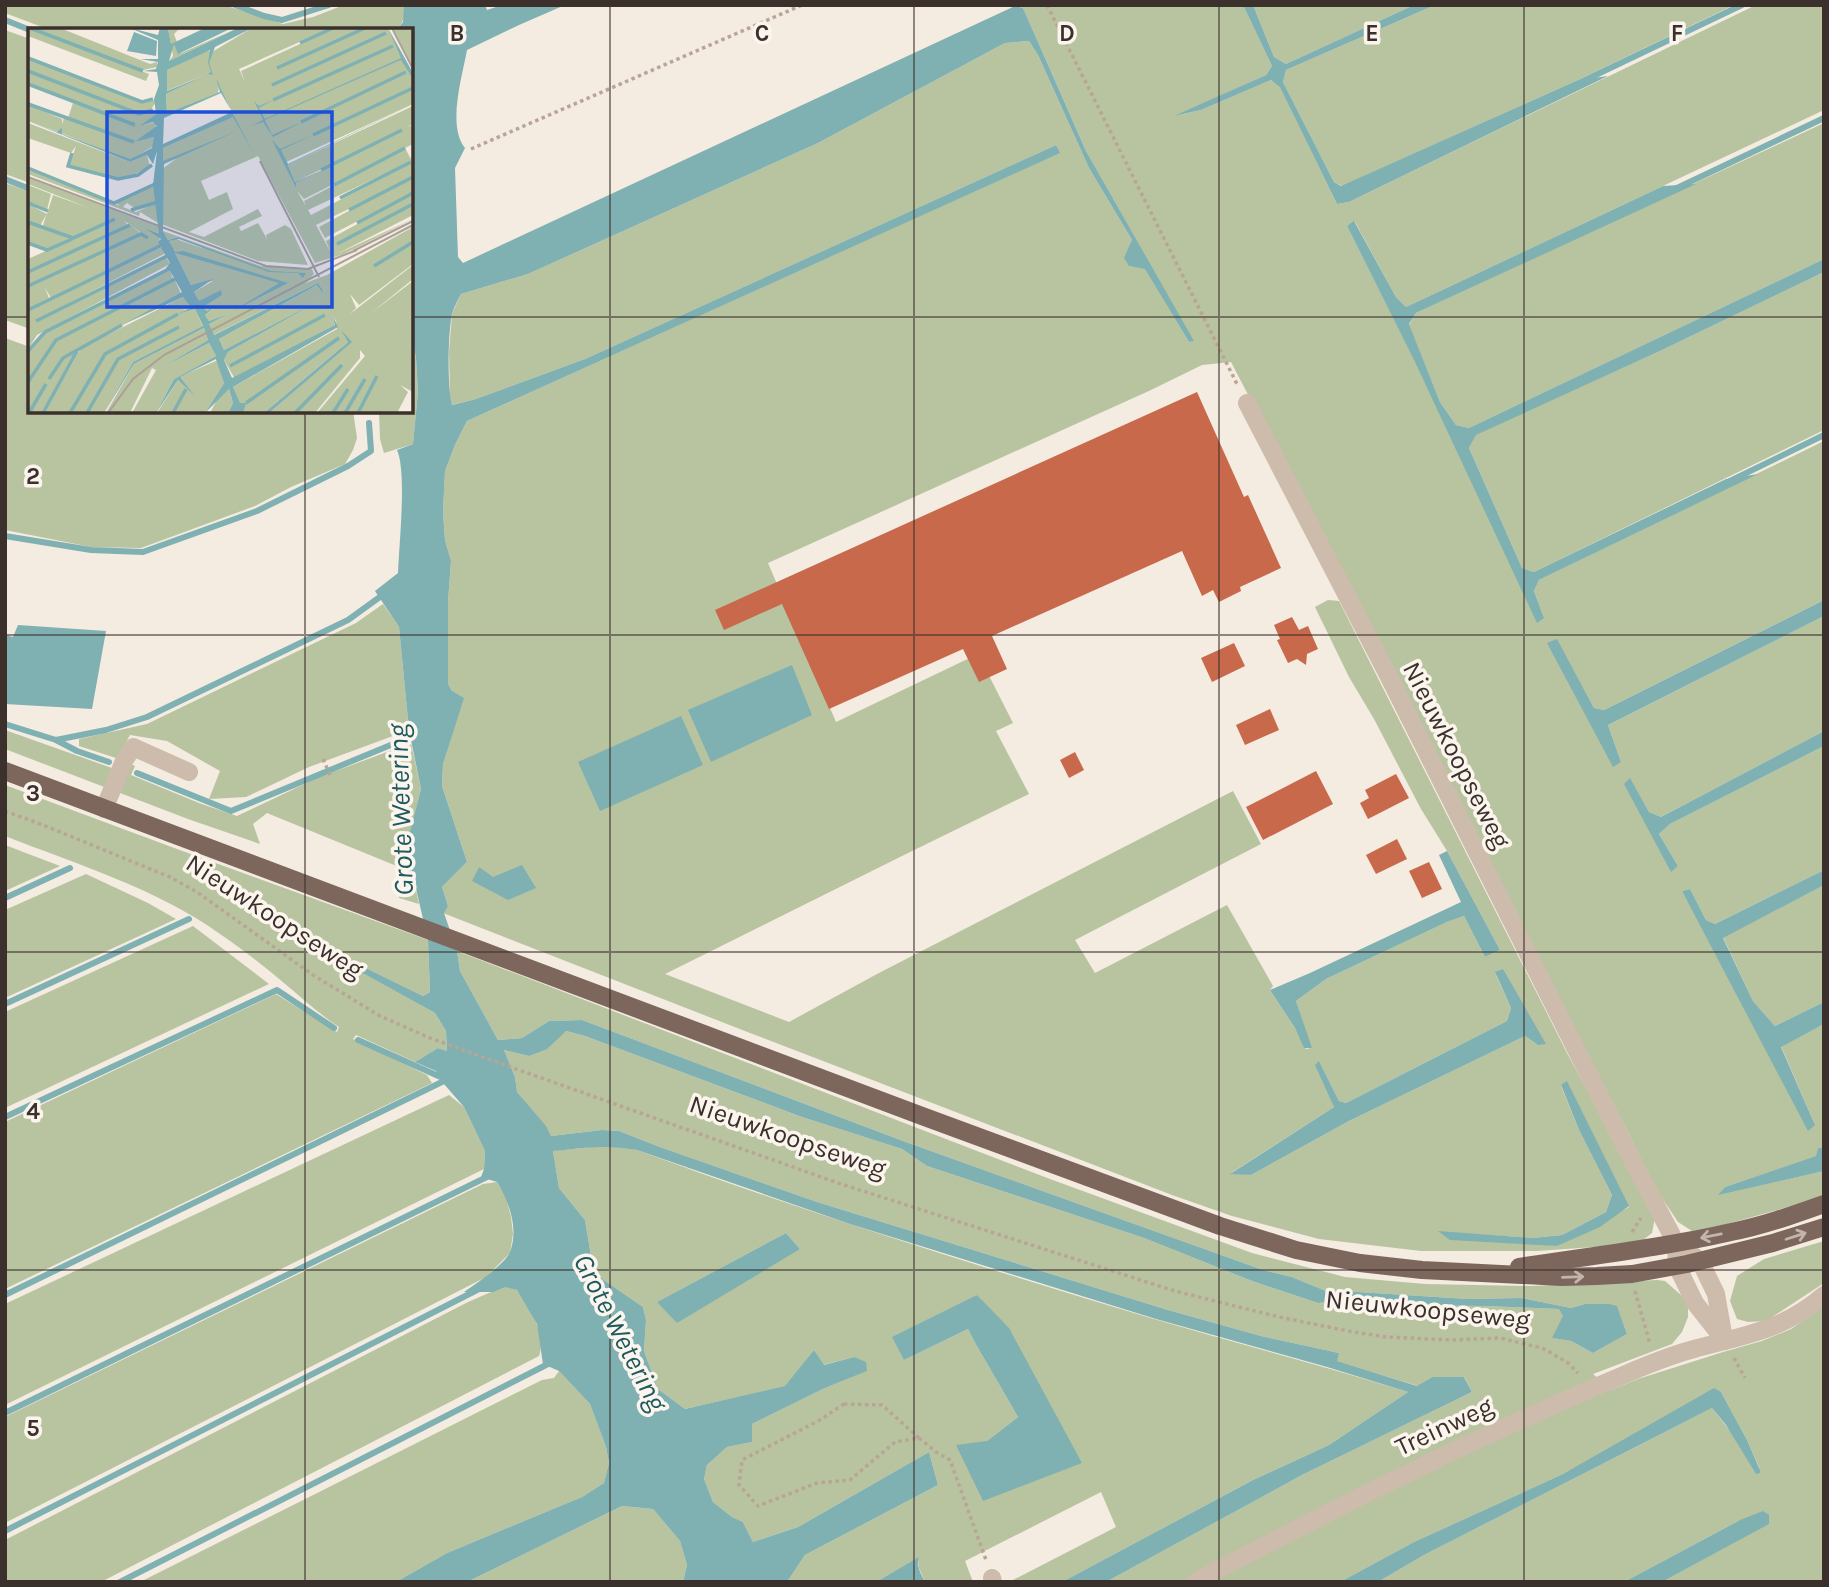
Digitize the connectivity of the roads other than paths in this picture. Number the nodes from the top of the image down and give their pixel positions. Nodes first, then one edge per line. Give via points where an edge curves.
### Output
1 (1247, 403) road end
2 (5, 771) edge
3 (189, 772) dead end
4 (104, 809) junction
5 (1824, 1205) edge
6 (1824, 1227) edge
7 (1676, 1243) junction
8 (1700, 1261) junction
9 (1677, 1266) junction
10 (1480, 1273) junction
11 (1824, 1294) edge
12 (1725, 1341) junction
13 (1195, 1582) edge

1 - 7 street, Nieuwkoopseweg
2 - 4 main road, Nieuwkoopseweg
3 - 4 street via 133,747
4 - 10 main road, Nieuwkoopseweg via 1220,1226 1360,1264
5 -> 7 main road, Nieuwkoopseweg via 1734,1232
8 -> 6 main road, Nieuwkoopseweg
7 - 8 street
7 - 9 street
7 - 10 main road, Nieuwkoopseweg
8 - 9 main road, Nieuwkoopseweg
8 - 12 street via 1716,1294
10 -> 9 main road, Nieuwkoopseweg via 1562,1277 1632,1274
9 - 12 street via 1695,1303
11 - 12 street, Treinweg via 1785,1322
12 - 13 street, Treinweg via 1655,1362 1409,1471

